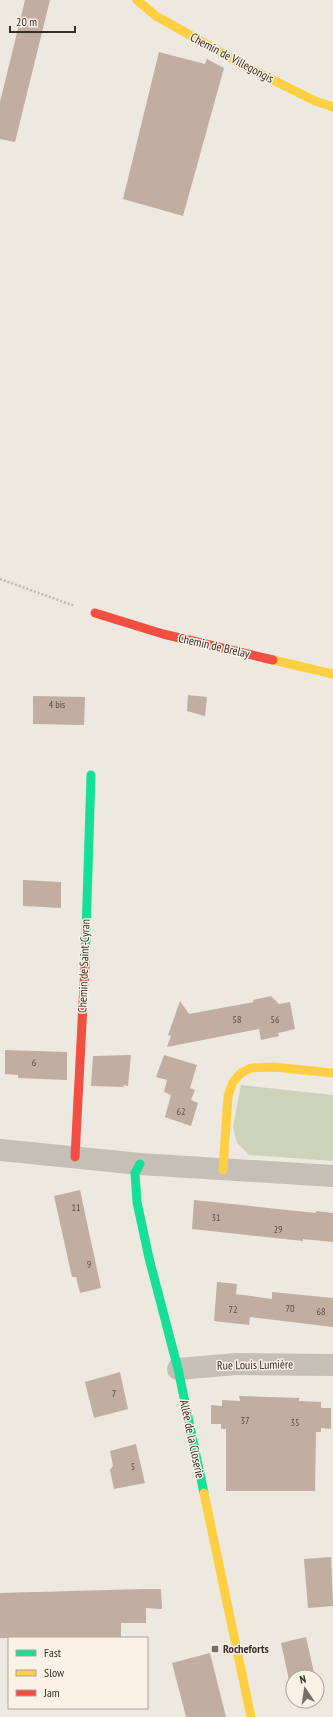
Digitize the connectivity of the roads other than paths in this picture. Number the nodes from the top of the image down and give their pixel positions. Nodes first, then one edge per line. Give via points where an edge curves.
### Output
1 (137, 0) edge
2 (333, 107) edge
3 (95, 613) road end
4 (333, 674) edge
5 (91, 775) dead end
6 (333, 1073) edge
7 (0, 1150) edge
8 (75, 1157) junction
9 (140, 1164) junction
10 (223, 1170) junction
11 (333, 1176) edge
12 (333, 1365) edge
13 (178, 1369) junction
14 (251, 1717) edge

1 - 2 street, Chemin de Villegongis via 156,16 243,66 315,101
3 - 4 street, Chemin de Brelay via 163,634
5 - 8 street, Chemin de Saint-Cyran via 85,969
6 - 10 street via 261,1066 244,1070 231,1084 228,1096
7 - 8 street
8 - 9 street
9 - 10 street
9 - 13 street, Allée de la Closerie via 135,1173 137,1202
10 - 11 street
12 - 13 street, Rue Louis Lumière via 237,1364
13 - 14 street, Allée de la Closerie

